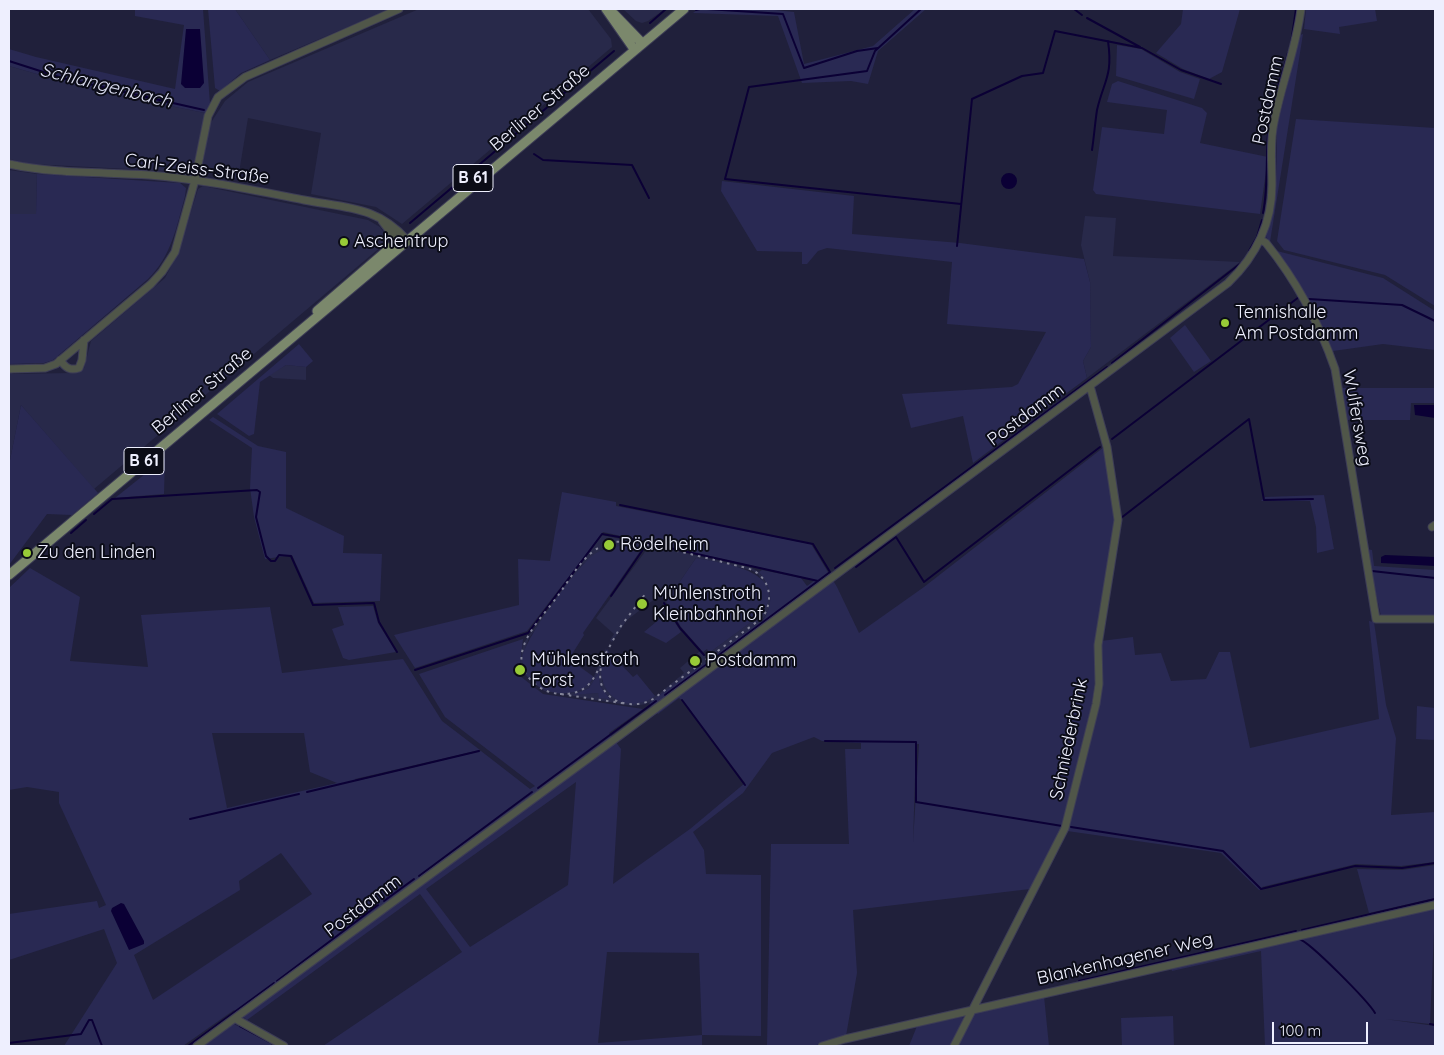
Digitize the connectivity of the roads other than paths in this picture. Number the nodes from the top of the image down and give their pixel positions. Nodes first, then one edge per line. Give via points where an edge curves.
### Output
1 (399, 9) edge
2 (607, 9) edge
3 (677, 9) edge
4 (684, 9) edge
5 (1301, 9) edge
6 (641, 41) junction
7 (632, 48) junction
8 (9, 164) edge
9 (195, 180) junction
10 (1261, 240) junction
11 (402, 241) junction
12 (84, 340) junction
13 (60, 360) junction
14 (9, 369) edge
15 (1090, 386) junction
16 (9, 575) edge
17 (1435, 619) edge
18 (1435, 905) edge
19 (972, 1010) junction
20 (236, 1018) junction
21 (197, 1046) edge
22 (284, 1046) edge
23 (822, 1046) edge
24 (954, 1046) edge

1 - 9 street via 231,86 218,97 208,116
2 - 6 main road
2 - 7 main road
3 - 6 main road, Berliner Straße / B 61
4 - 6 main road, Berliner Straße / B 61
5 - 10 street, Postdamm via 1273,128 1271,199
6 - 7 main road, Berliner Straße / B 61
7 - 11 main road, Berliner Straße / B 61
8 - 9 street, Carl-Zeiss-Straße via 29,169
9 - 11 street, Carl-Zeiss-Straße via 370,213 379,216
9 - 12 street via 175,252 162,272
10 - 15 street, Postdamm via 1248,262 1228,283
10 - 17 street, Wulfersweg via 1289,271 1329,352 1376,619
11 - 16 main road, Berliner Straße / B 61
12 - 13 street
12 - 13 street via 79,368 67,368
13 - 14 street via 45,368
15 - 19 street, Schniederbrink via 1106,447 1118,520 1098,645 1096,704 1065,828
15 - 20 street, Postdamm
18 - 19 street, Blankenhagener Weg
19 - 23 street, Blankenhagener Weg
19 - 24 street, Schniederbrink
20 - 21 street, Postdamm
20 - 22 street

